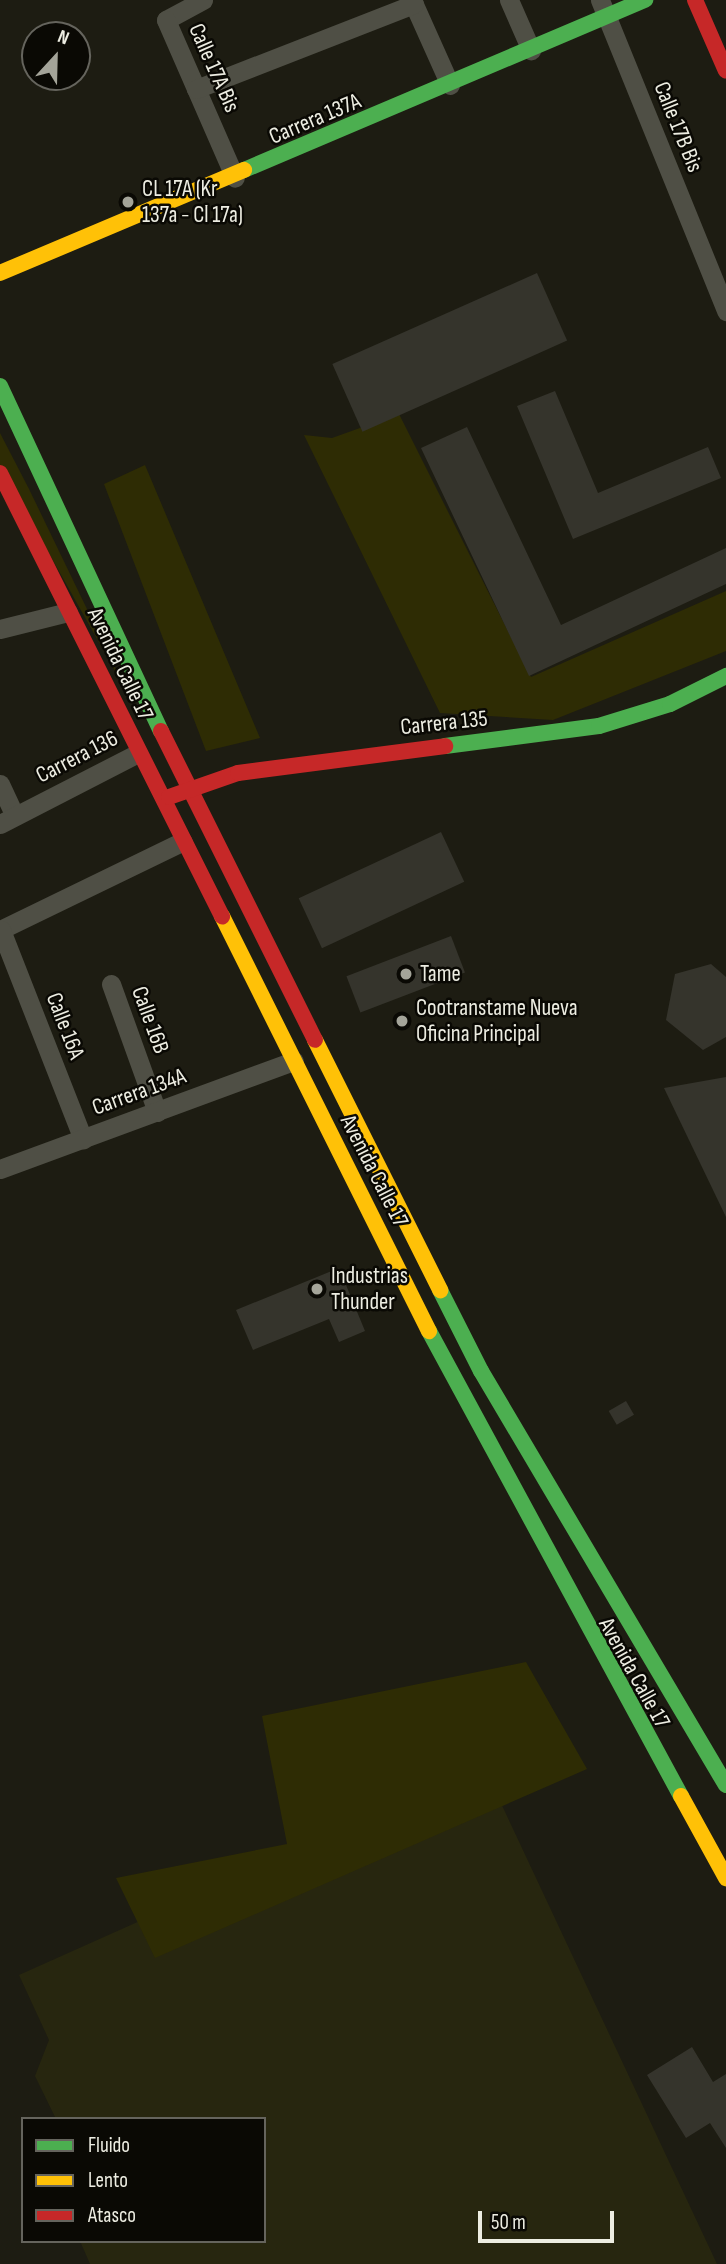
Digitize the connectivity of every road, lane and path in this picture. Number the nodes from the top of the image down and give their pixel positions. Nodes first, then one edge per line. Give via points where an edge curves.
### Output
1 (203, 0) edge
2 (509, 0) edge
3 (645, 0) edge
4 (695, 0) edge
5 (413, 2) edge
6 (603, 8) edge
7 (531, 50) junction
8 (725, 66) edge
9 (450, 85) junction
10 (196, 89) junction
11 (235, 178) junction
12 (0, 273) edge
13 (726, 312) edge
14 (0, 386) edge
15 (0, 474) edge
16 (68, 612) junction
17 (0, 629) edge
18 (726, 676) edge
19 (138, 753) junction
20 (0, 784) edge
21 (188, 789) junction
22 (161, 799) junction
23 (7, 820) edge
24 (183, 841) junction
25 (1, 930) edge
26 (111, 984) dead end
27 (294, 1061) junction
28 (157, 1112) junction
29 (83, 1139) junction
30 (1, 1167) edge
31 (726, 1785) edge
32 (726, 1878) edge

1 - 10 street, Calle 17A Bis via 166,16
2 - 7 street
3 - 6 main road, Carrera 137A
4 - 8 main road
5 - 9 street
5 - 10 street
6 - 7 main road, Carrera 137A
6 - 13 street, Calle 17B Bis
7 - 9 main road, Carrera 137A
9 - 11 main road, Carrera 137A
10 - 11 street, Calle 17A Bis
11 - 12 main road, Carrera 137A
14 - 21 main road, Avenida Calle 17
15 - 16 main road, Avenida Calle 17
16 - 17 street
16 - 19 main road, Avenida Calle 17
18 - 21 main road, Carrera 135 via 670,705 587,729 238,773
19 - 22 main road, Avenida Calle 17
19 - 23 street, Carrera 136
20 - 23 street
21 - 22 main road, Carrera 135
21 - 31 main road, Avenida Calle 17 via 481,1371
22 - 24 main road, Avenida Calle 17
24 - 25 street
24 - 27 main road, Avenida Calle 17
25 - 29 street, Calle 16A
26 - 28 street, Calle 16B
27 - 28 street, Carrera 134A
27 - 32 main road, Avenida Calle 17 via 562,1590
28 - 29 street, Carrera 134A
29 - 30 street, Carrera 134A

